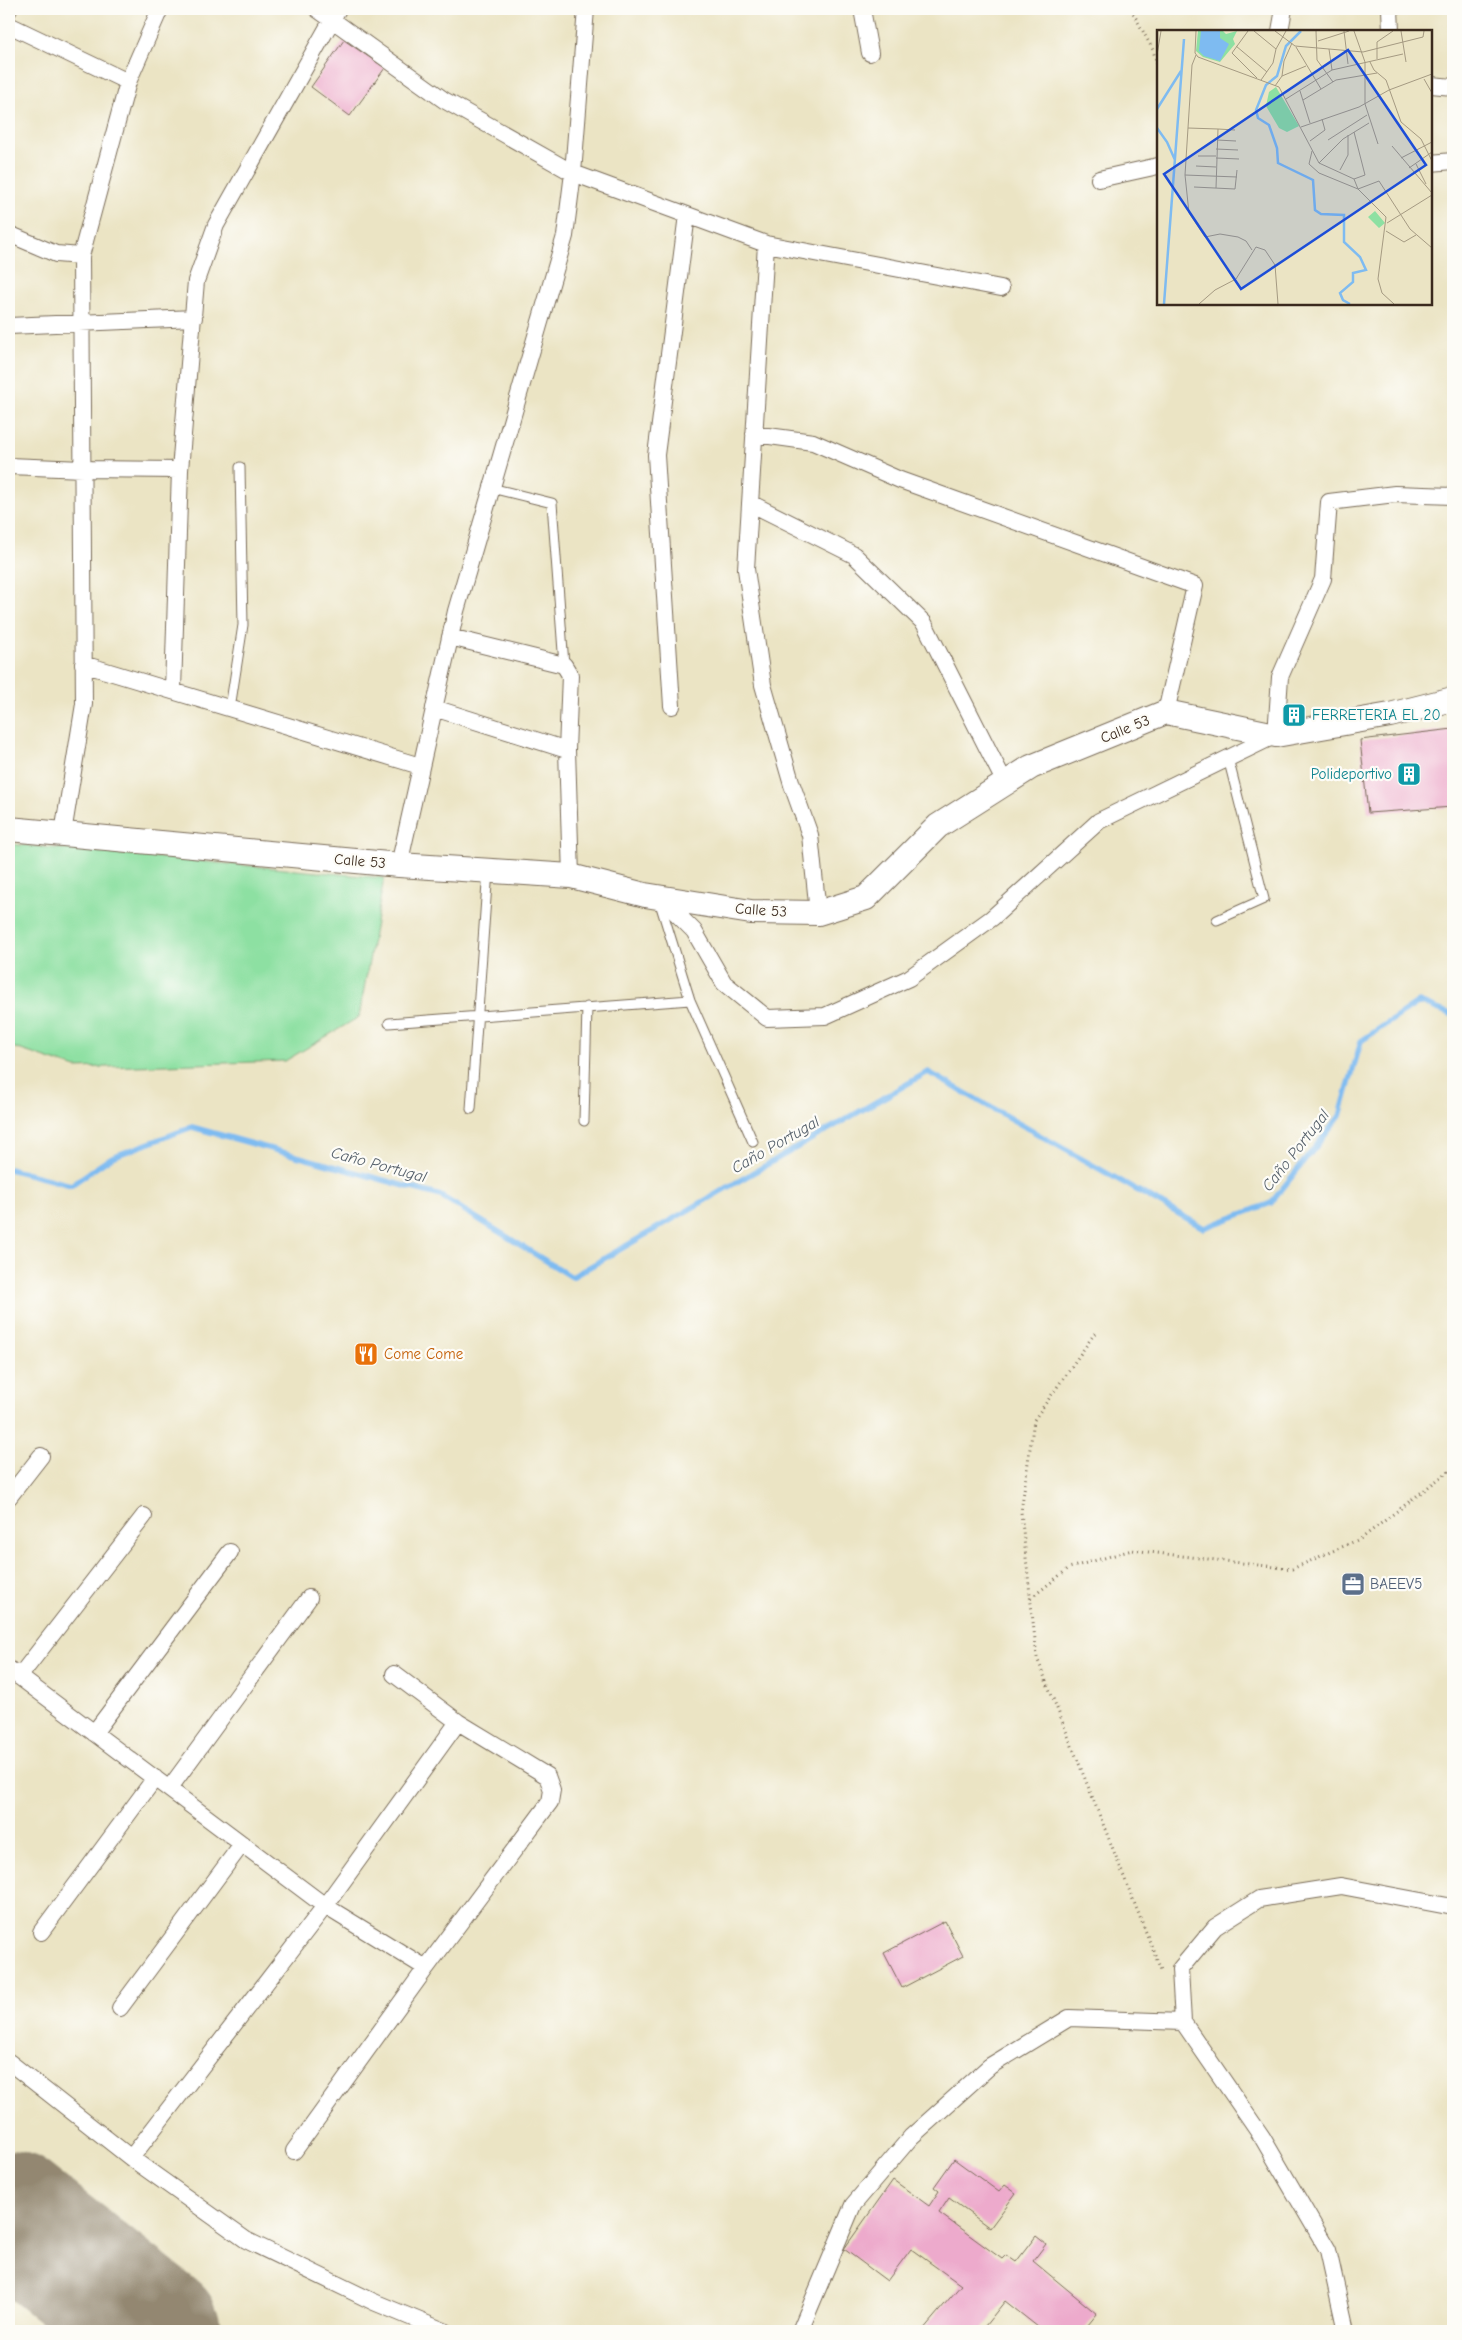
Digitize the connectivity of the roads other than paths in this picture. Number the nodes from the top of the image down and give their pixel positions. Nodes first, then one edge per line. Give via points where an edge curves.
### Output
1 (160, 9) edge
2 (317, 9) edge
3 (586, 9) edge
4 (862, 9) edge
5 (1284, 9) edge
6 (1390, 9) edge
7 (335, 14) edge
8 (9, 26) edge
9 (1280, 30) edge
10 (1391, 30) edge
11 (870, 53) dead end
12 (128, 82) junction
13 (1432, 85) edge
14 (1453, 87) edge
15 (1453, 161) edge
16 (1432, 163) edge
17 (1157, 166) edge
18 (574, 173) junction
19 (1099, 179) dead end
20 (687, 215) junction
21 (9, 234) edge
22 (766, 244) junction
23 (81, 256) junction
24 (1001, 288) dead end
25 (194, 318) junction
26 (83, 322) junction
27 (9, 326) edge
28 (754, 434) junction
29 (9, 466) edge
30 (240, 467) dead end
31 (83, 469) junction
32 (180, 470) junction
33 (492, 488) junction
34 (1453, 496) edge
35 (750, 503) junction
36 (450, 637) junction
37 (83, 664) junction
38 (564, 665) junction
39 (173, 690) junction
40 (1453, 699) edge
41 (672, 706) dead end
42 (230, 708) junction
43 (434, 708) junction
44 (1166, 712) junction
45 (1276, 735) junction
46 (567, 750) junction
47 (1228, 758) junction
48 (420, 766) junction
49 (1005, 783) junction
50 (9, 829) edge
51 (63, 833) junction
52 (400, 865) junction
53 (488, 870) junction
54 (571, 876) junction
55 (659, 898) junction
56 (818, 913) junction
57 (1218, 920) dead end
58 (690, 1000) junction
59 (587, 1007) junction
60 (476, 1016) junction
61 (389, 1023) dead end
62 (471, 1109) dead end
63 (584, 1122) dead end
64 (753, 1142) dead end
65 (41, 1456) dead end
66 (9, 1497) edge
67 (144, 1516) dead end
68 (230, 1552) dead end
69 (309, 1598) dead end
70 (14, 1673) edge
71 (394, 1674) dead end
72 (458, 1722) junction
73 (94, 1733) junction
74 (155, 1778) junction
75 (169, 1789) junction
76 (242, 1844) junction
77 (324, 1906) junction
78 (1453, 1907) edge
79 (41, 1932) dead end
80 (426, 1968) junction
81 (120, 2008) dead end
82 (1183, 2022) junction
83 (9, 2062) edge
84 (294, 2151) dead end
85 (131, 2158) junction
86 (444, 2331) edge
87 (800, 2331) edge
88 (1346, 2331) edge

1 - 12 street
2 - 7 street
3 - 18 street
4 - 11 street
5 - 9 street
6 - 10 street
7 - 18 street via 444,100
7 - 25 street via 216,225 196,281
8 - 12 street
12 - 23 street
13 - 14 street
15 - 16 street
17 - 19 street
18 - 20 street
18 - 33 street via 565,236
20 - 22 street
20 - 41 street via 656,455
21 - 23 street via 56,254
22 - 24 street
22 - 28 street
23 - 26 street
25 - 26 street
25 - 32 street
26 - 27 street
26 - 31 street
28 - 35 street
28 - 44 street via 813,442 900,480 1195,586
29 - 31 street
30 - 42 lane via 243,625
31 - 32 street
31 - 37 street
32 - 39 street
33 - 36 street
33 - 38 lane via 552,502
34 - 45 street via 1395,494 1329,502 1323,579 1280,676
35 - 49 street via 854,556 924,623
35 - 56 street via 746,569 763,685 810,835
36 - 38 street
36 - 43 street
37 - 39 street
37 - 51 street via 84,704
38 - 46 street via 570,676
39 - 42 street
40 - 45 street, Calle 53 via 1390,715
42 - 48 street
43 - 46 street
43 - 48 street
44 - 45 street, Calle 53
44 - 49 street, Calle 53 via 1031,767
45 - 47 street
46 - 54 street
47 - 55 street via 1099,821 992,918 909,978 825,1016 767,1018 724,983 694,932
47 - 57 lane via 1264,899
48 - 52 street
49 - 56 street, Calle 53 via 938,826 866,898
50 - 51 street, Calle 53
51 - 52 street, Calle 53
52 - 53 street, Calle 53
53 - 54 street, Calle 53
53 - 60 lane
54 - 55 street, Calle 53
55 - 56 street, Calle 53 via 751,912
55 - 58 lane
58 - 59 lane
58 - 64 lane
59 - 60 lane
59 - 63 lane
60 - 61 lane
60 - 62 lane
65 - 66 street
67 - 70 street
68 - 73 street
69 - 75 street
70 - 73 street
71 - 72 street
72 - 77 street
72 - 80 street via 547,1776 552,1790 550,1802
73 - 74 street
74 - 75 street
74 - 79 street
75 - 76 street
76 - 77 street
76 - 81 street
77 - 80 street
77 - 85 street
78 - 82 street via 1341,1886 1259,1899 1215,1927 1180,1968
80 - 84 street
82 - 87 street via 1069,2018 990,2066 911,2137 853,2205
82 - 88 street via 1262,2137 1328,2250
83 - 85 street
85 - 86 street via 246,2240 374,2302

